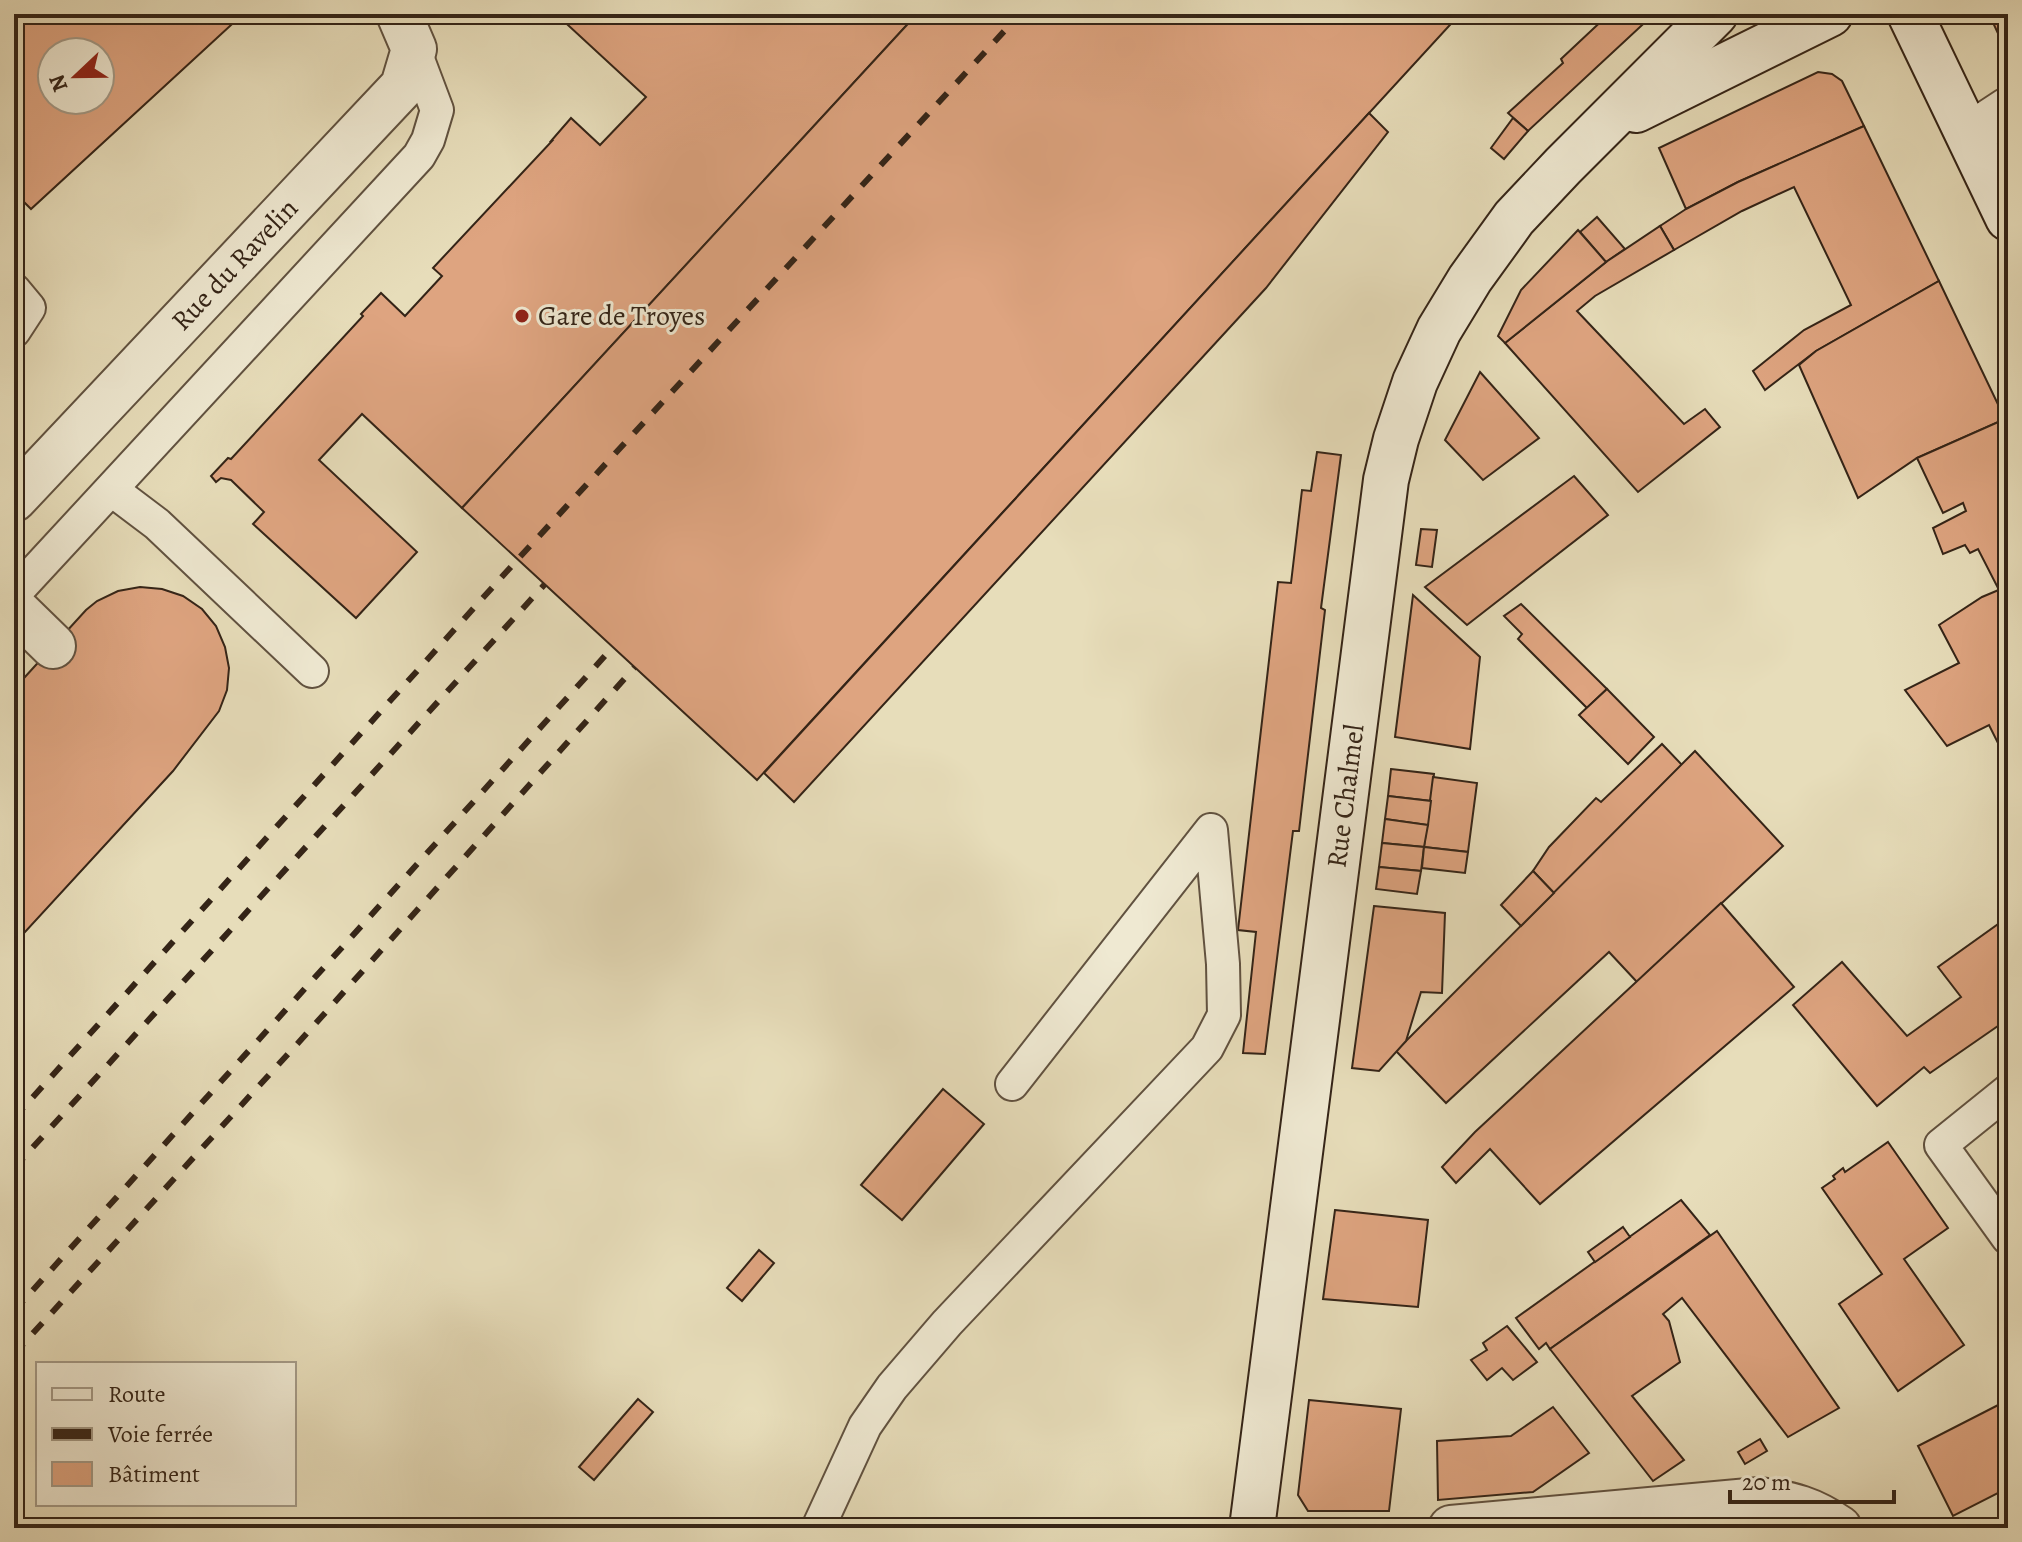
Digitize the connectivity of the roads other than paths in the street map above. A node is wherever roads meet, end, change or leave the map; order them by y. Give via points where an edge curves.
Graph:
1 (1715, 14) edge
2 (1830, 14) edge
3 (1910, 14) edge
4 (406, 31) edge
5 (2008, 110) edge
6 (1602, 127) junction
7 (1970, 135) junction
8 (2008, 218) edge
9 (14, 290) edge
10 (14, 331) edge
11 (112, 490) junction
12 (14, 499) edge
13 (14, 594) edge
14 (14, 608) edge
15 (53, 646) dead end
16 (312, 671) dead end
17 (1012, 1084) dead end
18 (2008, 1091) edge
19 (2008, 1238) edge
20 (818, 1528) edge
21 (1252, 1528) edge
22 (1451, 1528) edge
23 (1839, 1528) edge

1 - 6 street, Rue Chalmel
2 - 6 street, Rue Chalmel
3 - 7 street
4 - 11 lane via 437,110 419,156
4 - 12 street, Rue du Ravelin via 403,86
5 - 7 street
6 - 21 street, Rue Chalmel via 1514,218 1470,279 1439,330 1396,439 1386,480
7 - 8 street
9 - 10 lane via 29,308
11 - 13 lane
11 - 16 lane via 157,524
14 - 15 street
17 - 20 lane via 1211,830 1224,1015 1207,1048 892,1387 865,1426
18 - 19 lane via 1941,1145
22 - 23 street via 1760,1500 1818,1514

